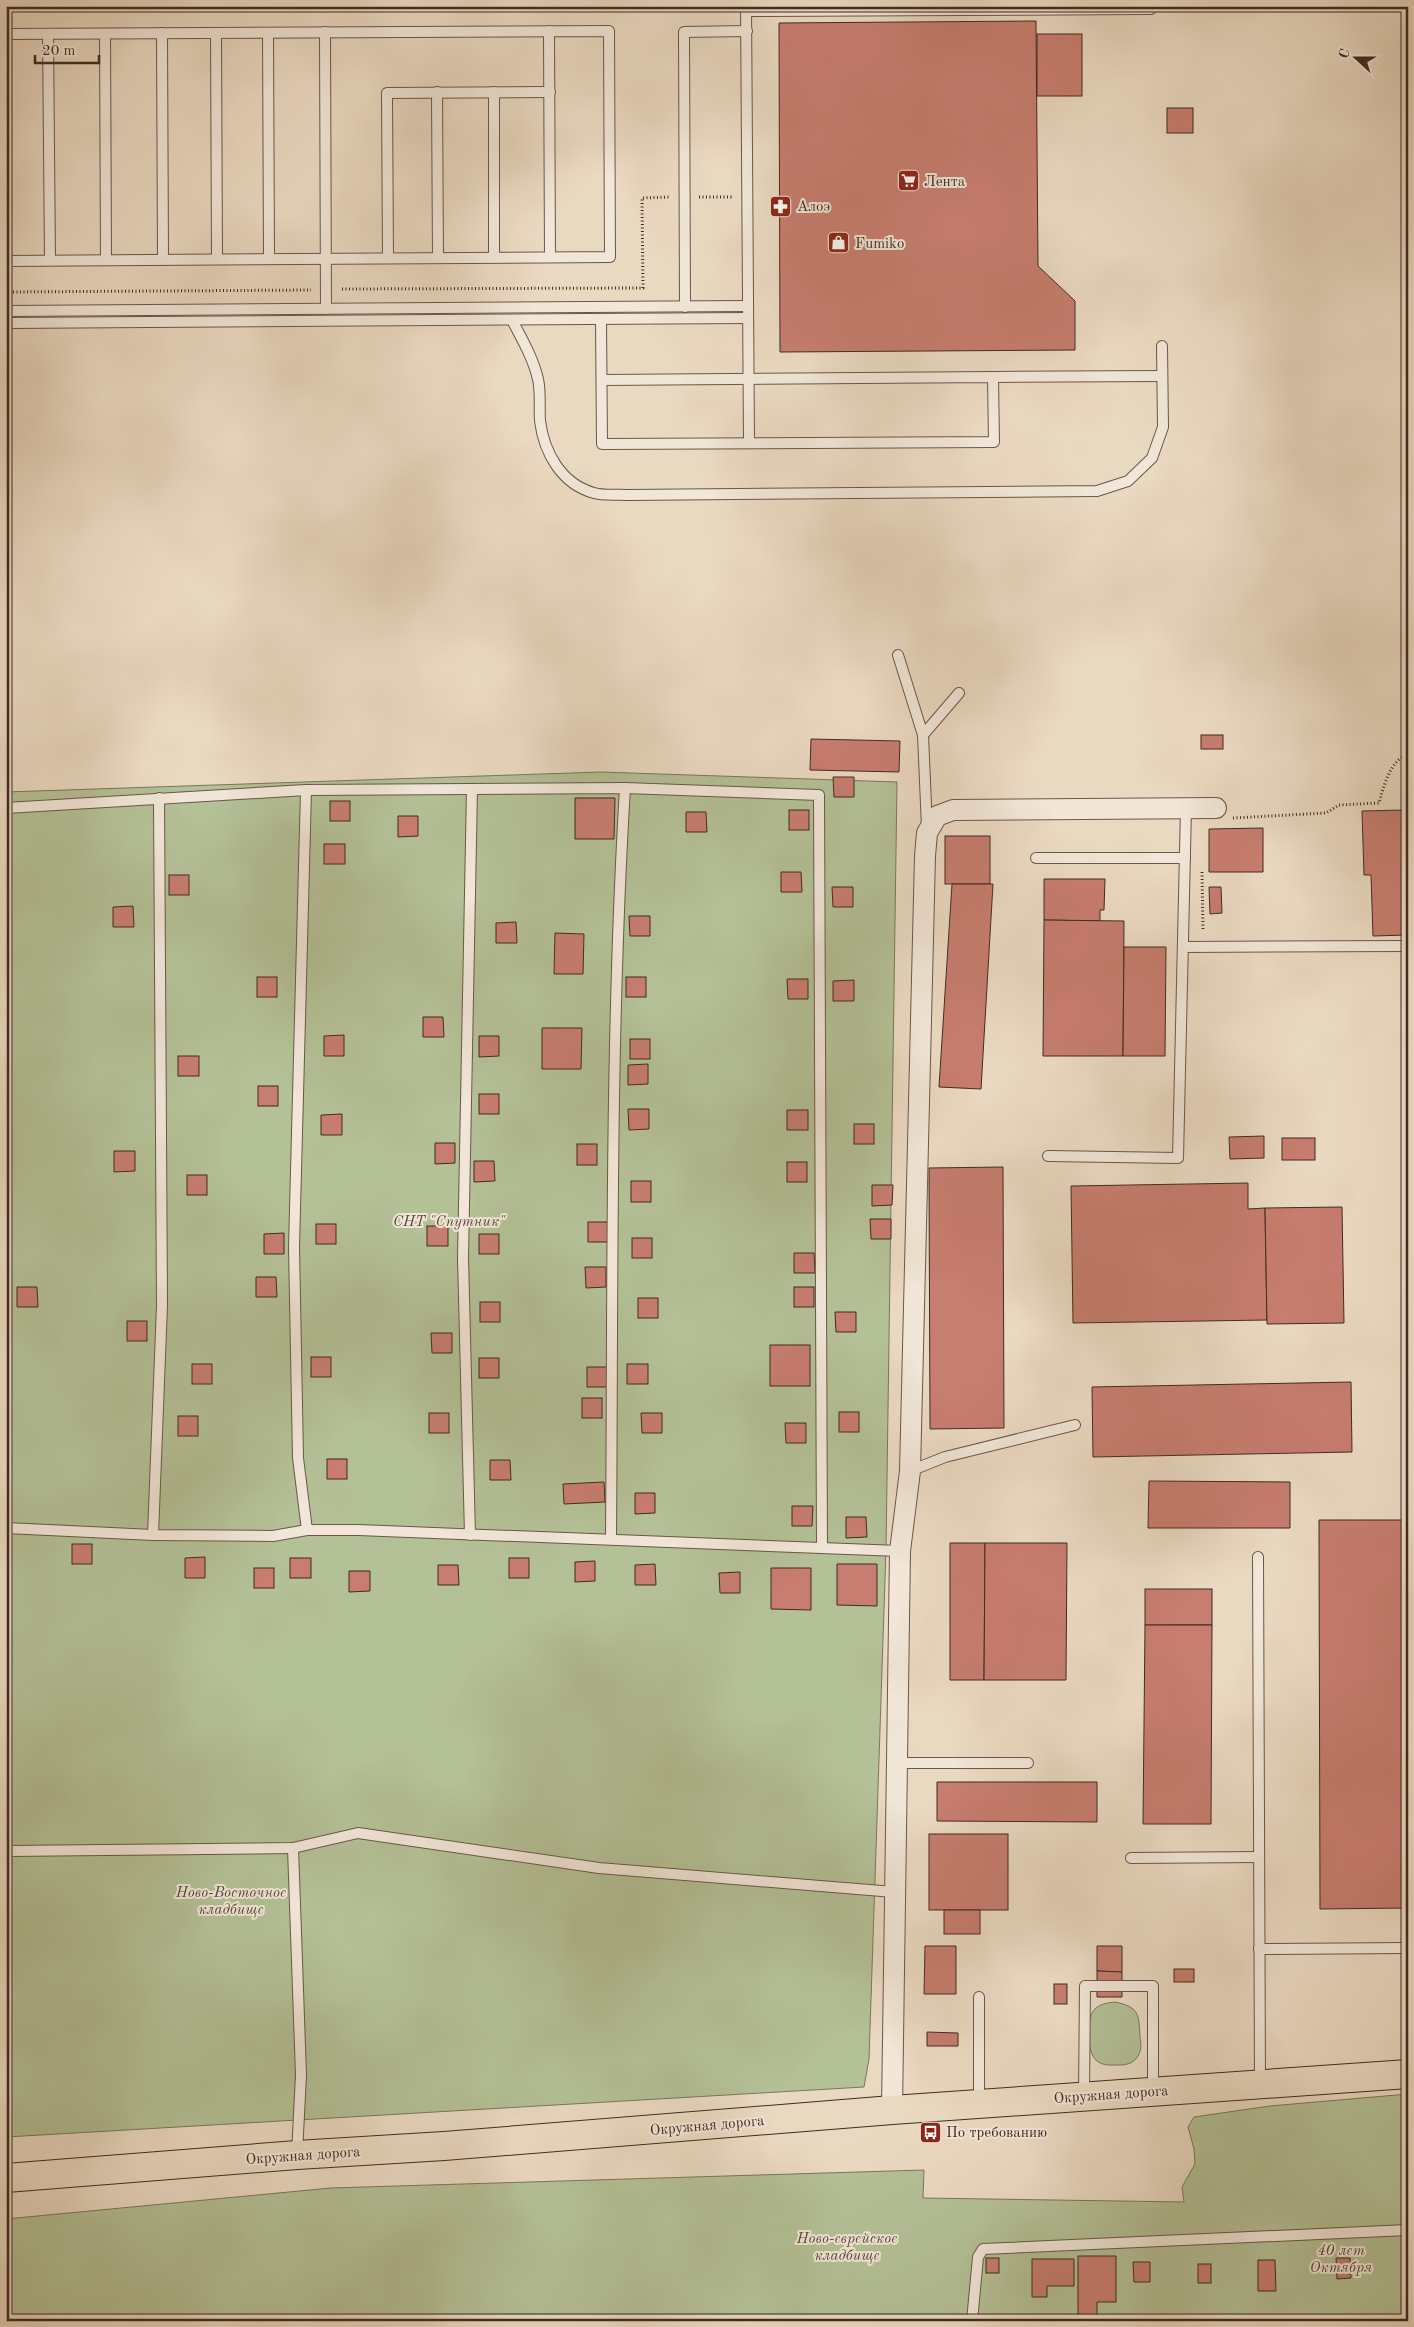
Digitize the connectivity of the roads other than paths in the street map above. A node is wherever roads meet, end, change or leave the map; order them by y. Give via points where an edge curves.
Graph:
1 (964, 8) edge
2 (746, 9) edge
3 (1151, 9) dead end
4 (549, 31) junction
5 (747, 31) junction
6 (325, 32) junction
7 (162, 33) junction
8 (216, 33) junction
9 (268, 33) junction
10 (6, 34) edge
11 (48, 34) junction
12 (105, 34) junction
13 (437, 92) junction
14 (494, 92) junction
15 (550, 92) junction
16 (494, 257) junction
17 (550, 257) junction
18 (326, 258) junction
19 (388, 258) junction
20 (438, 258) junction
21 (217, 259) junction
22 (269, 259) junction
23 (6, 260) edge
24 (50, 260) junction
25 (106, 260) junction
26 (163, 260) junction
27 (686, 306) junction
28 (748, 306) junction
29 (326, 309) junction
30 (6, 311) edge
31 (748, 318) junction
32 (512, 320) junction
33 (601, 320) junction
34 (6, 323) edge
35 (1162, 346) dead end
36 (1162, 376) junction
37 (993, 377) junction
38 (748, 379) junction
39 (602, 380) junction
40 (748, 443) junction
41 (898, 655) dead end
42 (959, 693) dead end
43 (923, 735) junction
44 (625, 788) junction
45 (472, 789) junction
46 (306, 790) junction
47 (159, 798) junction
48 (6, 808) edge
49 (1186, 808) junction
50 (1223, 813) road end
51 (927, 833) junction
52 (1036, 858) dead end
53 (1185, 858) junction
54 (1183, 946) junction
55 (1408, 946) edge
56 (1048, 1156) dead end
57 (1075, 1425) dead end
58 (910, 1471) junction
59 (6, 1528) edge
60 (307, 1530) junction
61 (153, 1535) junction
62 (470, 1535) junction
63 (611, 1539) junction
64 (822, 1546) junction
65 (900, 1550) junction
66 (1258, 1557) dead end
67 (898, 1763) junction
68 (1028, 1763) dead end
69 (293, 1848) junction
70 (6, 1851) edge
71 (1259, 1857) junction
72 (1131, 1858) dead end
73 (894, 1892) junction
74 (1408, 1948) edge
75 (1260, 1949) junction
76 (979, 1997) dead end
77 (1408, 2074) edge
78 (1260, 2084) junction
79 (1152, 2091) junction
80 (1084, 2095) junction
81 (979, 2103) junction
82 (892, 2110) junction
83 (296, 2155) junction
84 (6, 2178) edge
85 (1408, 2230) edge
86 (972, 2321) edge

1 - 2 lane
1 - 3 lane
2 - 5 lane
4 - 6 lane
4 - 15 lane
4 - 17 lane via 609,31 610,247 610,256
5 - 27 lane via 684,32
5 - 28 lane
6 - 9 lane
6 - 18 lane
7 - 8 lane
7 - 12 lane
7 - 26 lane
8 - 9 lane
8 - 21 lane
9 - 22 lane
10 - 11 lane
11 - 12 lane
11 - 24 lane
12 - 25 lane
13 - 14 lane
13 - 19 lane via 387,93
13 - 20 lane
14 - 15 lane
14 - 16 lane
15 - 17 lane
16 - 17 lane
16 - 20 lane
18 - 19 lane
18 - 22 lane
18 - 29 lane
19 - 20 lane
21 - 22 lane
21 - 26 lane
23 - 24 lane
24 - 25 lane
25 - 26 lane
27 - 28 lane
27 - 29 lane
28 - 31 lane
29 - 30 lane
31 - 33 lane
31 - 38 lane
32 - 33 lane
32 - 34 lane
32 - 36 lane via 530,355 538,381 540,420 546,448 557,468 594,493 1097,492 1128,481 1152,458 1162,427
33 - 39 lane
35 - 36 lane
36 - 37 lane
37 - 38 lane
37 - 40 lane via 994,442
38 - 39 lane
38 - 40 lane
39 - 40 lane via 602,444
41 - 43 lane
42 - 43 lane
43 - 51 lane
44 - 45 lane
44 - 63 lane via 620,864 614,1127
44 - 64 lane via 819,795
45 - 46 lane
45 - 62 lane via 463,1258
46 - 47 lane
46 - 60 lane via 294,1247 298,1458
47 - 48 lane
47 - 61 lane via 162,1305
49 - 50 street
49 - 51 street via 953,810 937,816
49 - 53 lane
51 - 58 street
52 - 53 lane
53 - 54 lane
54 - 55 lane
54 - 56 lane via 1178,1158
57 - 58 lane via 945,1457
58 - 65 street
59 - 61 lane
60 - 61 lane via 273,1536
60 - 62 lane
62 - 63 lane
63 - 64 lane
64 - 65 lane
65 - 67 street
66 - 71 lane
67 - 68 lane
67 - 73 street
69 - 70 lane
69 - 73 lane via 358,1834 599,1868
69 - 83 lane via 301,2076
71 - 72 lane
71 - 75 lane
73 - 82 street
74 - 75 lane
75 - 78 lane
76 - 81 lane
77 - 78 main road, Окружная дорога
78 - 79 main road, Окружная дорога
79 - 80 main road, Окружная дорога
79 - 80 lane via 1153,1986 1085,1986
80 - 81 main road, Окружная дорога
81 - 82 main road, Окружная дорога
82 - 83 main road, Окружная дорога via 454,2146
83 - 84 main road, Окружная дорога
85 - 86 lane via 983,2249 978,2257

